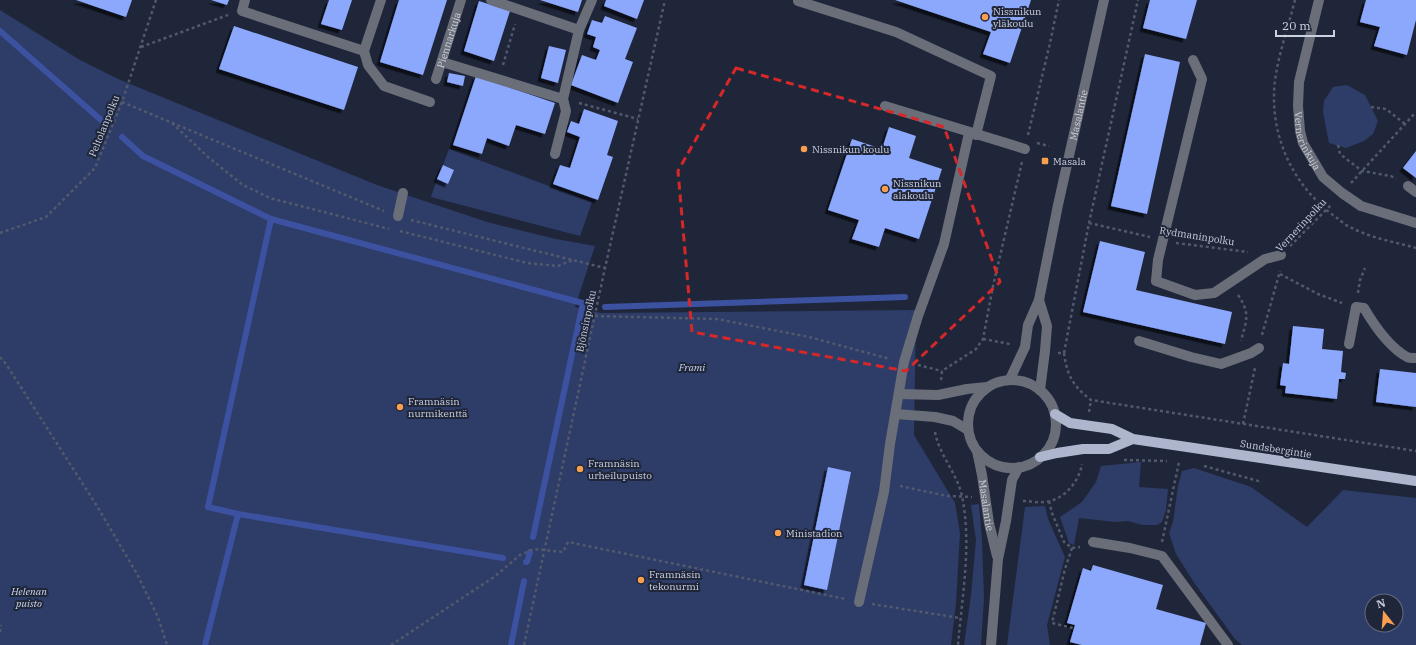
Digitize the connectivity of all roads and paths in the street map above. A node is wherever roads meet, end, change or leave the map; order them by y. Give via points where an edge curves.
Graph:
1 (156, 0) edge
2 (245, 0) edge
3 (381, 0) edge
4 (461, 0) edge
5 (491, 0) edge
6 (592, 0) edge
7 (665, 0) edge
8 (1058, 0) edge
9 (1104, 0) edge
10 (1138, 0) edge
11 (1319, 0) edge
12 (798, 1) edge
13 (242, 10) junction
14 (519, 10) junction
15 (579, 30) junction
16 (140, 47) junction
17 (364, 51) junction
18 (1193, 60) dead end
19 (442, 62) junction
20 (436, 79) dead end
21 (500, 79) junction
22 (563, 99) junction
23 (122, 102) junction
24 (430, 102) dead end
25 (885, 106) dead end
26 (1371, 107) dead end
27 (1416, 112) edge
28 (638, 119) junction
29 (170, 122) junction
30 (1405, 124) junction
31 (972, 134) junction
32 (1338, 145) dead end
33 (1025, 149) junction
34 (555, 154) dead end
35 (1362, 171) junction
36 (1412, 189) edge
37 (1342, 193) junction
38 (403, 194) dead end
39 (398, 216) junction
40 (1089, 223) junction
41 (1416, 223) edge
42 (390, 229) dead end
43 (397, 231) dead end
44 (0, 233) edge
45 (1162, 240) junction
46 (1250, 252) dead end
47 (1281, 255) junction
48 (574, 260) junction
49 (605, 268) junction
50 (1365, 268) dead end
51 (1280, 274) junction
52 (1230, 283) junction
53 (1039, 300) junction
54 (1356, 307) junction
55 (595, 316) junction
56 (983, 339) junction
57 (1139, 341) dead end
58 (1349, 344) dead end
59 (1025, 347) junction
60 (1259, 348) junction
61 (1045, 351) junction
62 (1064, 353) junction
63 (0, 357) edge
64 (1416, 358) edge
65 (1236, 359) junction
66 (904, 362) junction
67 (942, 371) junction
68 (941, 380) dead end
69 (1010, 380) junction
70 (987, 387) junction
71 (1040, 390) junction
72 (899, 394) junction
73 (896, 414) junction
74 (1055, 414) junction
75 (1243, 424) junction
76 (934, 426) dead end
77 (968, 430) junction
78 (1133, 439) junction
79 (976, 451) junction
80 (1416, 451) edge
81 (1040, 457) junction
82 (1121, 460) dead end
83 (1171, 461) dead end
84 (1086, 462) dead end
85 (1184, 462) dead end
86 (1082, 463) dead end
87 (1202, 466) dead end
88 (1019, 467) junction
89 (1416, 481) edge
90 (1262, 482) dead end
91 (1050, 501) dead end
92 (1093, 542) joint
93 (1072, 548) junction
94 (545, 550) junction
95 (1159, 555) junction
96 (998, 559) junction
97 (859, 602) junction
98 (960, 618) junction
99 (2, 625) dead end
100 (1073, 628) dead end
101 (0, 632) edge
102 (168, 645) edge
103 (391, 645) edge
104 (524, 645) edge
105 (958, 645) edge
106 (991, 645) edge
107 (1228, 645) edge

1 - 16 path, Peltolanpolku
2 - 13 street
3 - 17 street
4 - 19 street, Piennarkuja
5 - 14 street
6 - 15 street
7 - 28 path, Bjönsinpolku
8 - 33 path
9 - 53 street, Masalantie
10 - 40 path
11 - 37 street, Vernerinkuja via 1299,82 1300,131 1303,143 1323,177
12 - 31 street via 896,32 991,76
13 - 16 path
13 - 17 street
14 - 15 street
14 - 21 path
15 - 22 street
16 - 23 path, Peltolanpolku
17 - 24 street via 368,65 384,86
18 - 45 street via 1202,79
19 - 20 street, Piennarkuja
19 - 21 street
21 - 22 street
22 - 28 path
22 - 34 street via 566,111
23 - 29 path
23 - 44 path, Peltolanpolku via 95,168 46,217
25 - 31 street
26 - 30 path via 1386,109
27 - 30 path, Vernerinpolku
28 - 49 path, Bjönsinpolku
29 - 39 path
29 - 42 path via 243,185 270,198
30 - 35 path, Vernerinpolku
31 - 33 street
31 - 66 street via 944,244
32 - 35 path via 1340,154
33 - 56 path
35 - 36 path via 1391,176
35 - 37 path, Vernerinpolku
37 - 41 street, Vernerinkuja via 1361,206
37 - 47 path, Vernerinpolku
38 - 39 street
39 - 48 path
40 - 45 path, Rydmaninpolku
40 - 62 path
43 - 48 path via 526,263 558,266
45 - 46 path, Rydmaninpolku
45 - 52 street via 1156,281 1195,295 1214,293
47 - 51 path, Vernerinpolku
47 - 52 street via 1265,259
48 - 49 path
49 - 55 path, Bjönsinpolku
50 - 54 path via 1360,280
51 - 54 path via 1318,294
51 - 60 path, Vernerinpolku
52 - 65 path via 1247,316
53 - 59 street, Masalantie via 1028,325
53 - 61 street, Masalantie via 1047,326
54 - 58 street
54 - 64 street via 1364,308 1387,340 1402,353 1408,358
55 - 66 path via 717,318 809,337
55 - 94 path, Bjönsinpolku
56 - 59 path
56 - 67 path via 976,349
57 - 65 street via 1221,364
59 - 69 street, Masalantie
60 - 65 street
60 - 75 path, Vernerinpolku
61 - 62 path
61 - 71 street, Masalantie
62 - 75 path via 1066,369 1072,382 1091,400
63 - 102 path via 97,506 137,574 158,617
66 - 67 path
66 - 72 street
67 - 68 path
69 - 70 street
69 - 71 street via 1021,380
70 - 72 street via 938,395
70 - 77 street via 979,393 969,410
71 - 74 street via 1050,401
72 - 73 street
73 - 77 street via 953,420
73 - 97 street via 884,492
74 - 78 main road, Sundsbergintie via 1070,423 1112,429
74 - 81 street via 1052,442
75 - 80 path
76 - 98 path via 937,442 962,496 967,542
77 - 79 street
78 - 81 main road, Sundsbergintie via 1109,448 1083,449
78 - 89 main road, Sundsbergintie
79 - 88 street via 988,461 1003,467
79 - 96 street, Masalantie
81 - 88 street via 1030,464
82 - 83 path
84 - 86 path
85 - 95 path via 1179,462
87 - 90 path
88 - 96 street, Masalantie via 1012,480
91 - 93 path via 1064,542
92 - 93 path
92 - 95 street
93 - 100 path via 1052,622
94 - 97 path via 563,552 568,542
94 - 103 path via 534,549 520,555 494,577
94 - 104 path, Bjönsinpolku
95 - 107 street
96 - 106 street, Masalantie
97 - 98 path
98 - 105 path
99 - 101 path

